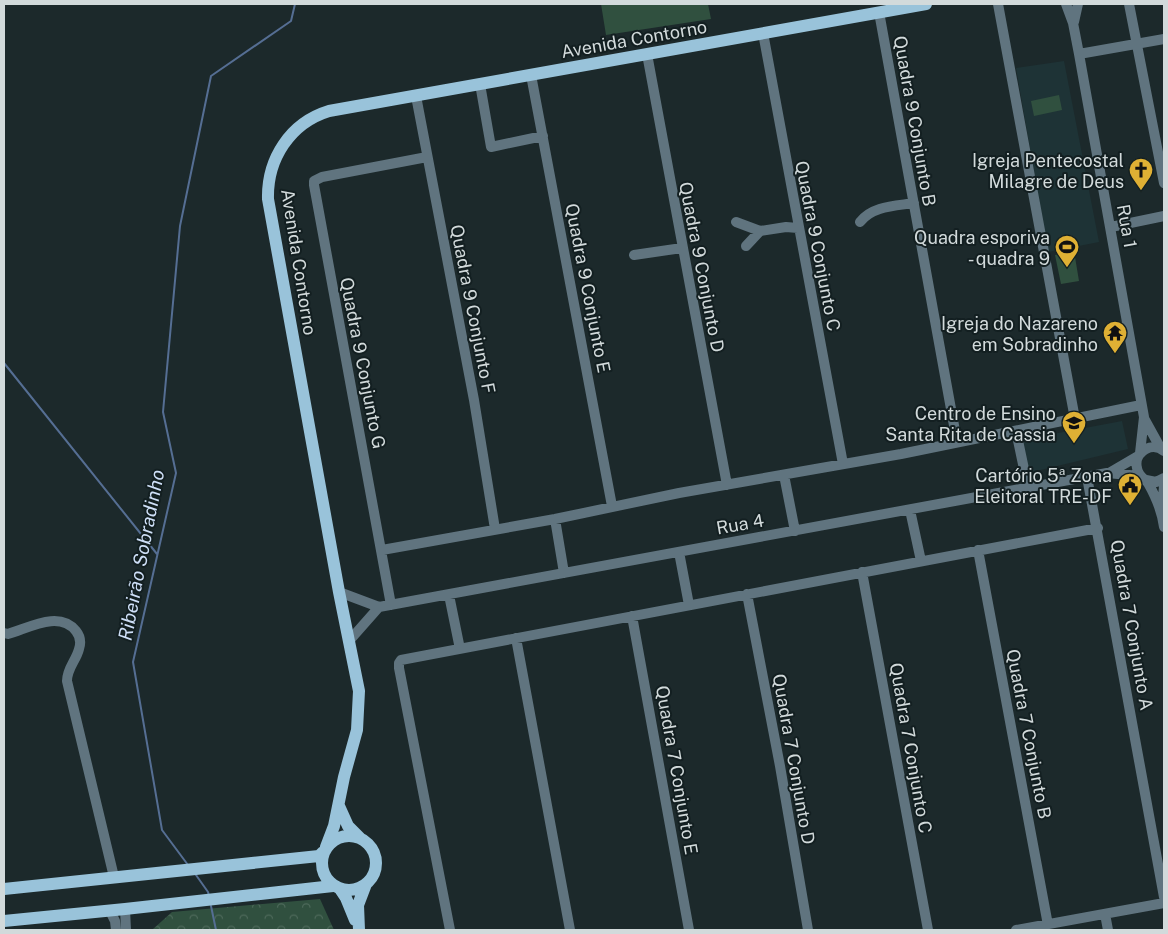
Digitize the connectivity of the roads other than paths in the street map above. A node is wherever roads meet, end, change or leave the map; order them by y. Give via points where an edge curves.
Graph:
1 (926, 4) edge
2 (998, 4) edge
3 (1066, 4) edge
4 (1078, 4) edge
5 (1129, 4) edge
6 (876, 9) edge
7 (1074, 24) junction
8 (763, 33) junction
9 (1164, 39) edge
10 (1137, 44) junction
11 (647, 54) junction
12 (1079, 54) junction
13 (531, 75) junction
14 (480, 84) junction
15 (416, 96) junction
16 (543, 136) junction
17 (427, 157) junction
18 (1162, 158) edge
19 (1164, 183) edge
20 (914, 203) junction
21 (1164, 216) edge
22 (736, 222) dead end
23 (860, 222) dead end
24 (1110, 227) junction
25 (798, 228) junction
26 (760, 231) junction
27 (746, 246) dead end
28 (682, 248) junction
29 (634, 255) dead end
30 (1141, 405) junction
31 (1144, 417) junction
32 (1075, 419) junction
33 (1016, 431) junction
34 (957, 442) junction
35 (1163, 450) edge
36 (1139, 455) junction
37 (843, 464) junction
38 (1107, 473) junction
39 (784, 475) junction
40 (1087, 477) junction
41 (1143, 478) junction
42 (1164, 478) edge
43 (727, 485) junction
44 (1164, 486) edge
45 (1028, 488) junction
46 (612, 506) junction
47 (910, 510) junction
48 (1162, 511) junction
49 (554, 519) junction
50 (1164, 527) edge
51 (1098, 528) junction
52 (495, 529) junction
53 (796, 531) junction
54 (382, 550) junction
55 (978, 550) junction
56 (679, 552) junction
57 (921, 561) junction
58 (862, 572) junction
59 (564, 573) junction
60 (339, 592) junction
61 (747, 594) junction
62 (449, 595) junction
63 (391, 605) junction
64 (689, 605) junction
65 (379, 607) junction
66 (632, 616) junction
67 (4, 633) edge
68 (516, 638) junction
69 (350, 641) junction
70 (460, 649) junction
71 (338, 803) junction
72 (360, 838) junction
73 (325, 850) junction
74 (114, 877) junction
75 (366, 884) junction
76 (4, 888) edge
77 (336, 888) junction
78 (1164, 897) edge
79 (1164, 903) edge
80 (125, 910) junction
81 (110, 911) junction
82 (1105, 914) junction
83 (4, 921) edge
84 (1048, 925) junction
85 (116, 930) edge
86 (126, 930) edge
87 (358, 930) edge
88 (450, 930) edge
89 (570, 930) edge
90 (689, 930) edge
91 (808, 930) edge
92 (928, 930) edge
93 (1016, 930) edge
94 (1108, 930) edge

1 - 6 main road, Avenida Contorno
2 - 32 street
3 - 7 street, Rua 1
4 - 7 street, Rua 1
5 - 10 street
6 - 8 main road, Avenida Contorno
6 - 20 street, Quadra 9 Conjunto B
7 - 12 street, Rua 1
8 - 11 main road, Avenida Contorno
8 - 25 street, Quadra 9 Conjunto C
9 - 10 street
10 - 12 street
10 - 18 street
11 - 13 main road, Avenida Contorno
11 - 28 street, Quadra 9 Conjunto D
12 - 24 street, Rua 1
13 - 14 main road, Avenida Contorno
13 - 16 street, Quadra 9 Conjunto E
14 - 15 main road, Avenida Contorno
14 - 16 street via 490,147
15 - 17 street, Quadra 9 Conjunto F
15 - 60 main road, Avenida Contorno via 329,111 306,121 286,140 274,160 269,180 270,215
16 - 46 street, Quadra 9 Conjunto E
17 - 52 street, Quadra 9 Conjunto F via 474,400
17 - 54 street, Quadra 9 Conjunto G via 314,181
18 - 19 street
20 - 23 street via 877,209
20 - 34 street, Quadra 9 Conjunto B
21 - 24 street
22 - 26 street
24 - 30 street, Rua 1
25 - 26 street
25 - 37 street, Quadra 9 Conjunto C
26 - 27 street
28 - 29 street
28 - 43 street, Quadra 9 Conjunto D
30 - 31 street, Rua 1
30 - 32 street
31 - 35 street
31 - 36 street
32 - 33 street
33 - 34 street
33 - 45 street
34 - 37 street
35 - 36 street via 1150,448
36 - 38 street
36 - 41 street via 1136,466
37 - 39 street
38 - 40 street, Rua 4
38 - 41 street
39 - 43 street
39 - 53 street
40 - 45 street, Rua 4
40 - 51 street, Quadra 7 Conjunto A
41 - 42 street via 1156,482
41 - 48 street
43 - 46 street
44 - 48 street
45 - 47 street, Rua 4
46 - 49 street
47 - 53 street, Rua 4
47 - 57 street
48 - 50 street
49 - 52 street
49 - 59 street
51 - 55 street
51 - 78 street, Quadra 7 Conjunto A
52 - 54 street
53 - 56 street, Rua 4
54 - 63 street, Quadra 9 Conjunto G
55 - 57 street
55 - 84 street, Quadra 7 Conjunto B
56 - 59 street, Rua 4
56 - 64 street
57 - 58 street
58 - 61 street
58 - 92 street, Quadra 7 Conjunto C
59 - 62 street, Rua 4
60 - 65 street
60 - 69 main road, Avenida Contorno
61 - 64 street
61 - 91 street, Quadra 7 Conjunto D
62 - 63 street, Rua 4
62 - 70 street
63 - 65 street, Rua 4
64 - 66 street
65 - 69 street
66 - 68 street
66 - 90 street, Quadra 7 Conjunto E
67 - 74 street via 54,620 71,626 78,633 79,650 68,671 67,681
68 - 70 street
68 - 89 street
69 - 71 main road, Avenida Contorno via 360,691 359,713
70 - 88 street via 404,659 399,663
71 - 72 main road via 348,826
71 - 73 main road, Avenida Contorno
72 - 73 main road via 341,837
72 - 75 main road via 373,850 376,859 376,868
73 - 74 main road via 319,856
73 - 77 main road via 321,867 327,881
74 - 76 main road
75 - 77 main road via 349,891
75 - 87 main road via 358,905
77 - 80 main road
77 - 87 main road via 350,905
79 - 82 street
80 - 81 main road
80 - 86 street
81 - 83 main road
81 - 85 street
82 - 84 street
82 - 94 street
84 - 93 street

